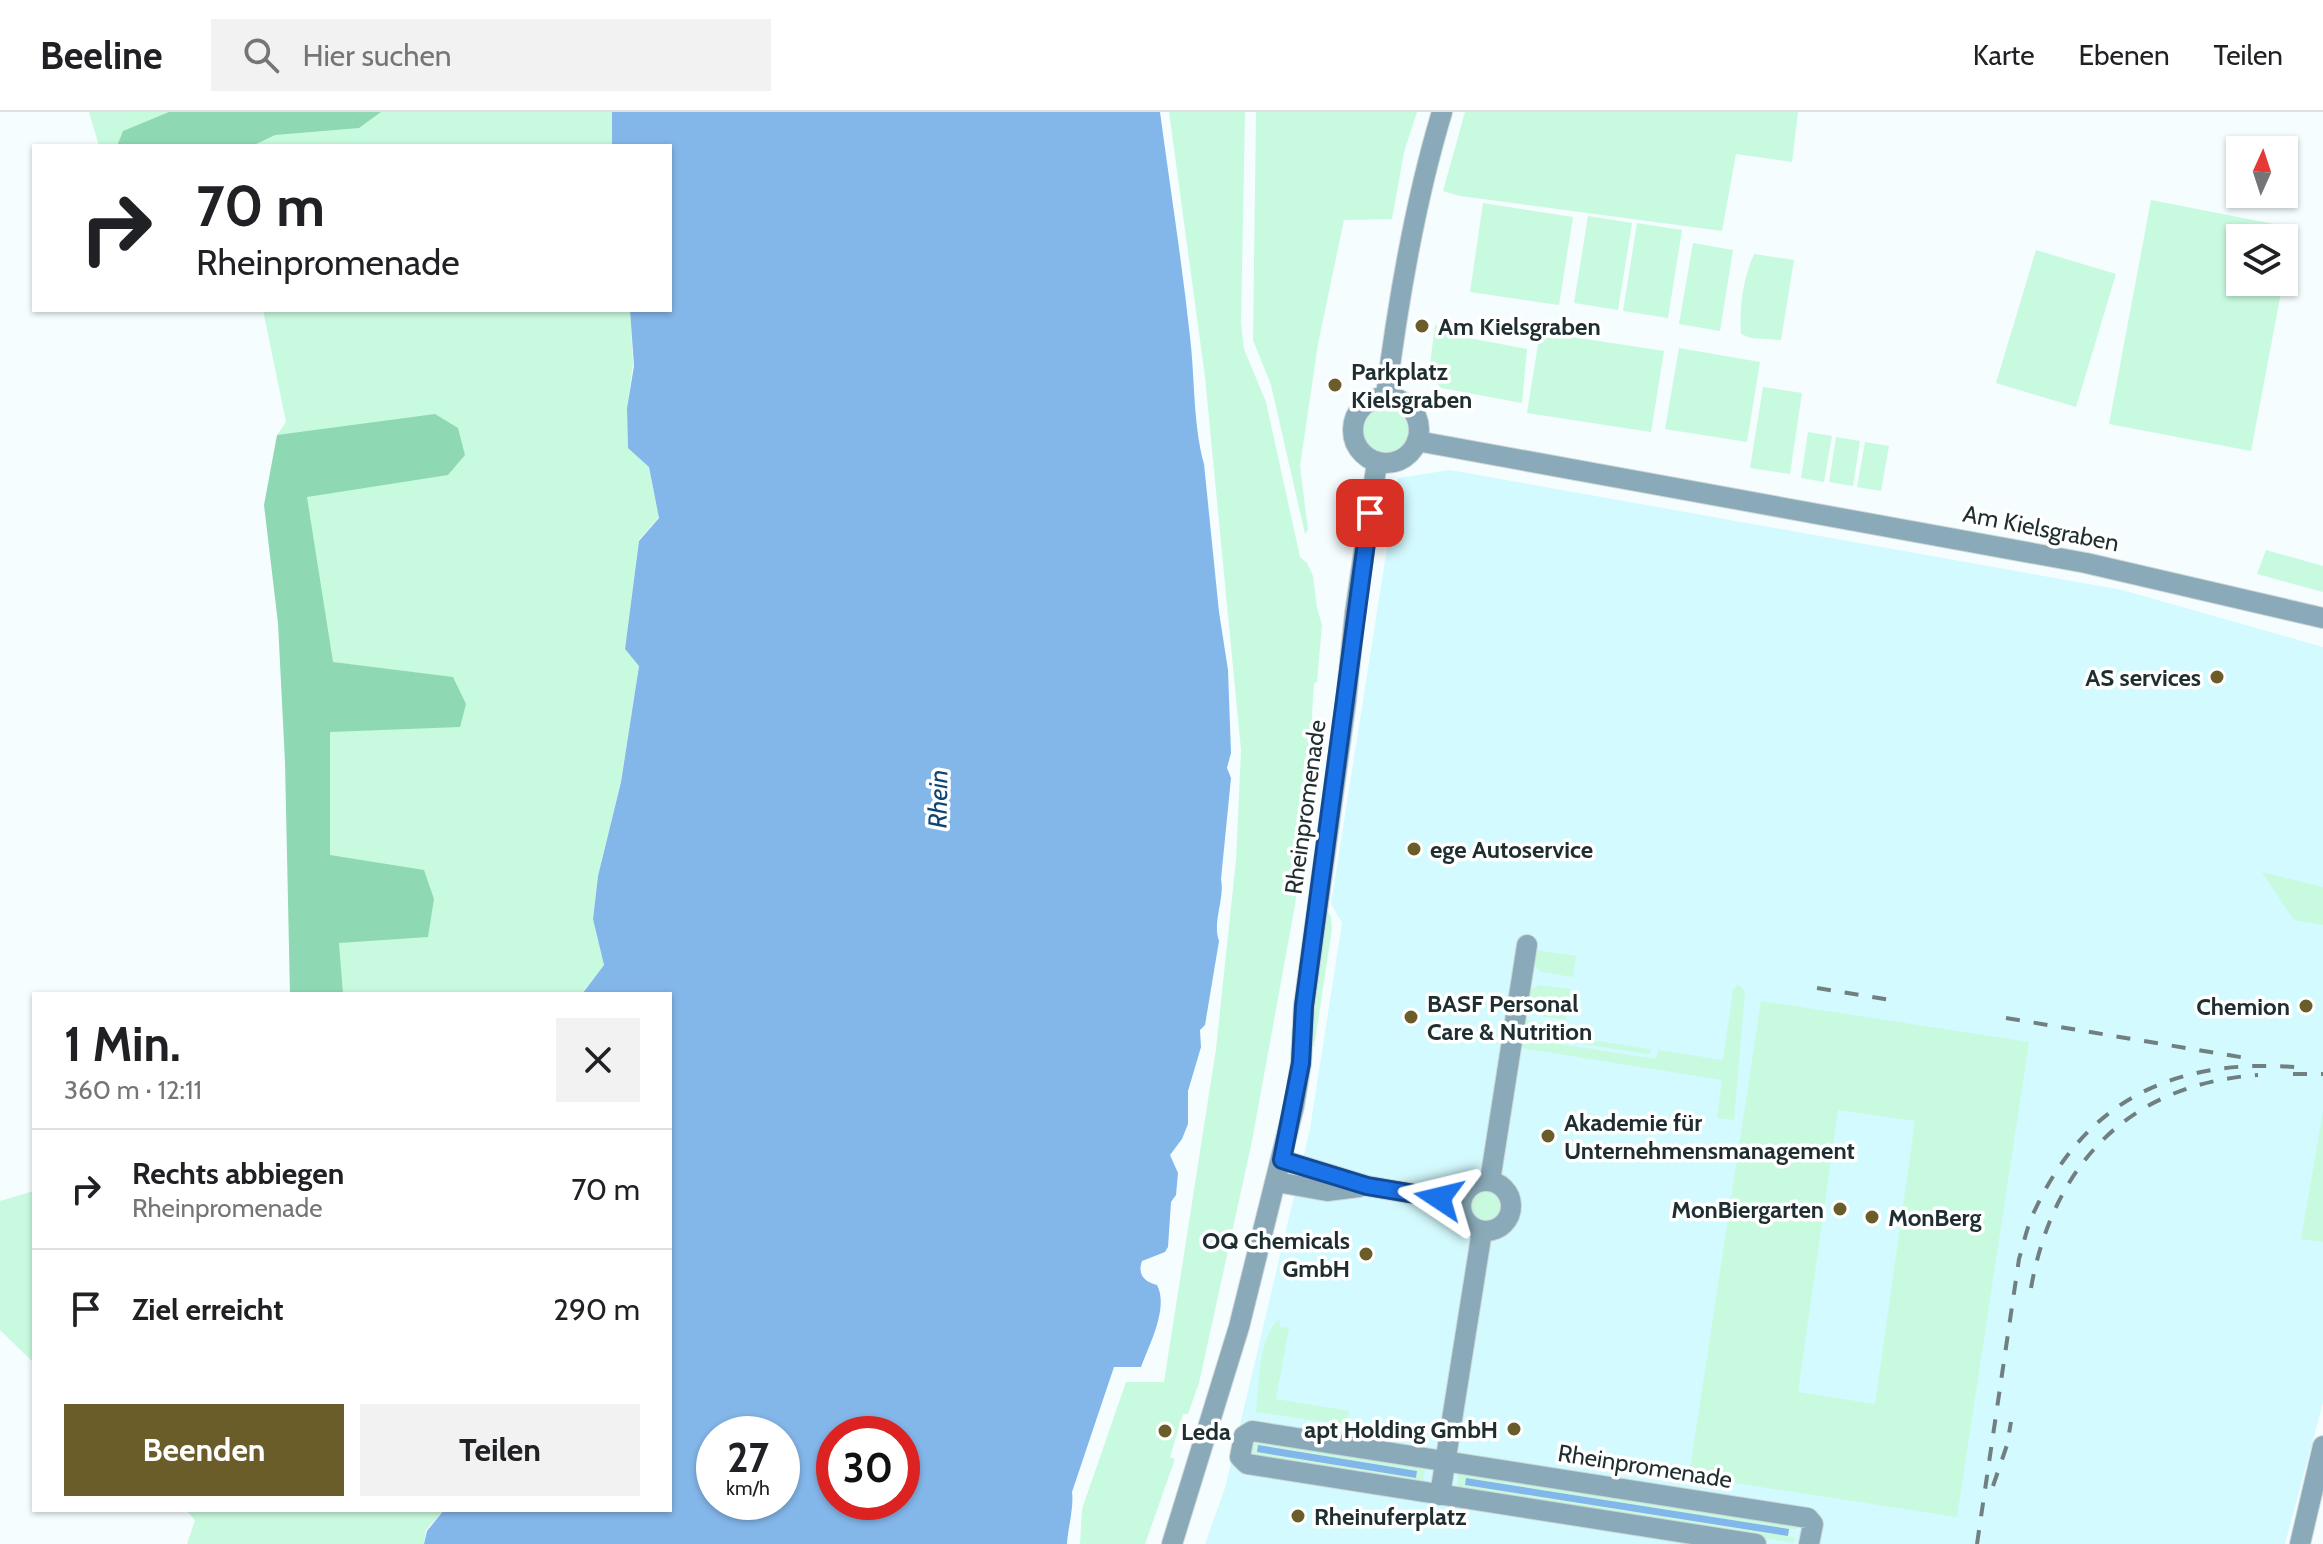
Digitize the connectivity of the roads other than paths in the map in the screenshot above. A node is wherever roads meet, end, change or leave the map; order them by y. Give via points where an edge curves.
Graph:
1 (1442, 112) edge
2 (1386, 396) junction
3 (1417, 441) junction
4 (1377, 462) junction
5 (2323, 618) edge
6 (1527, 945) dead end
7 (1282, 1160) junction
8 (1490, 1181) junction
9 (1277, 1182) junction
10 (1367, 1186) junction
11 (1461, 1202) junction
12 (1482, 1231) junction
13 (2323, 1446) edge
14 (1445, 1461) junction
15 (1440, 1495) junction
16 (1172, 1544) edge
17 (1756, 1544) edge
18 (1809, 1544) edge
19 (2300, 1544) edge

1 - 2 street via 1415,219
2 - 3 street via 1409,406 1416,416
2 - 4 street via 1365,403 1353,421 1360,451
3 - 4 street via 1401,459
3 - 5 street, Am Kielsgraben via 2086,563
4 - 7 street, Rheinpromenade via 1304,1006 1301,1063
6 - 8 street
7 - 9 street, Rheinpromenade
7 - 10 street
8 - 11 street via 1468,1188
8 - 12 street via 1507,1192 1511,1208 1498,1228
9 - 10 street via 1327,1191
9 - 16 street, Rheinpromenade
10 - 11 street
11 - 12 street via 1463,1217
12 - 14 street
13 - 19 street
14 - 15 street
14 - 15 street, Rheinpromenade via 1252,1431 1244,1436 1240,1457 1247,1464
14 - 18 street, Rheinpromenade via 1808,1518 1813,1524
15 - 17 street, Rheinpromenade

